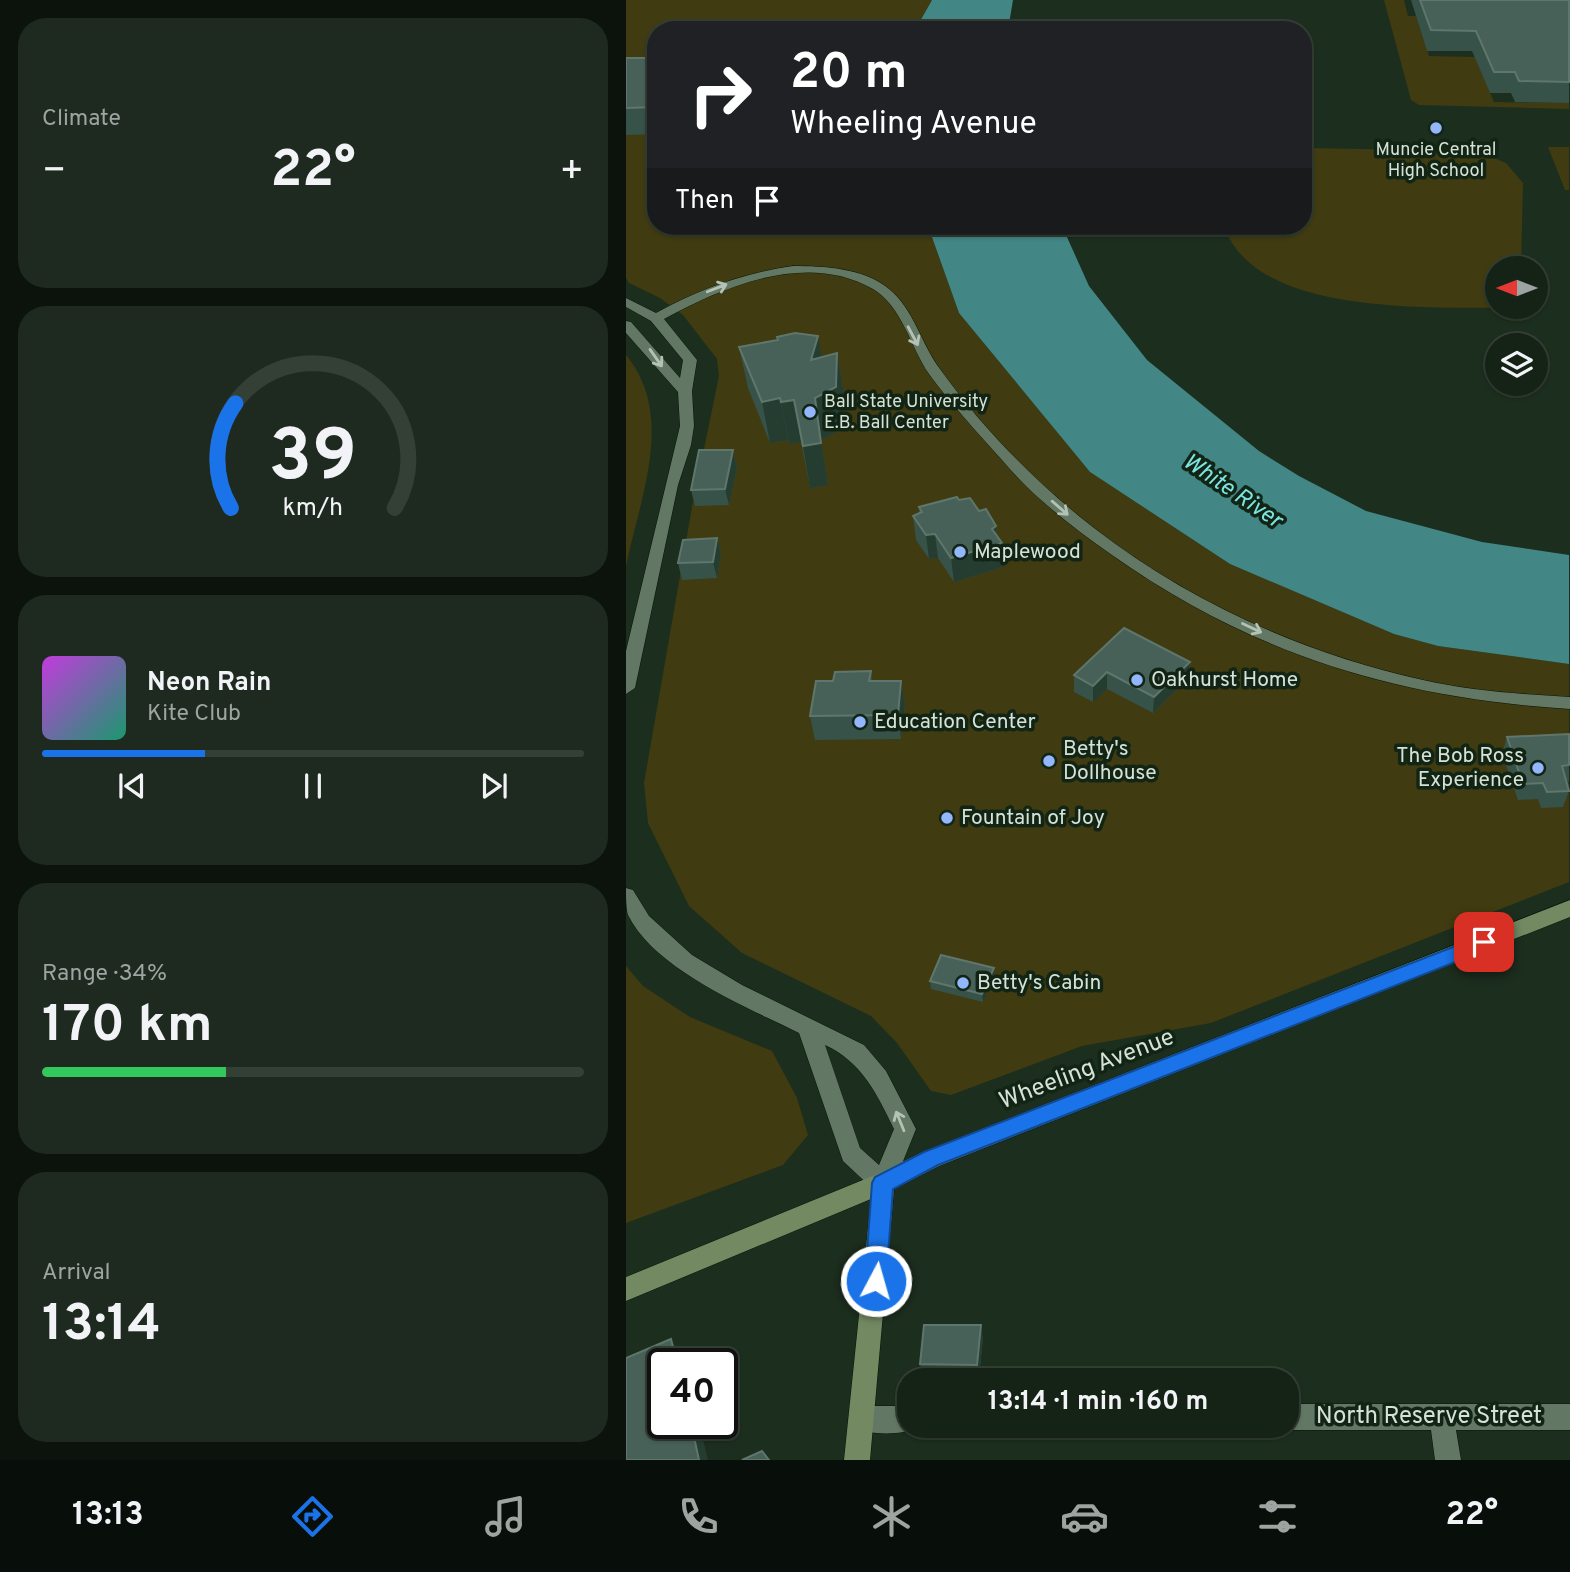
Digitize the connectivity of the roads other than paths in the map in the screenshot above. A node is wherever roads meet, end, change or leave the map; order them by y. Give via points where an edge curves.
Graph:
1 (626, 302) edge
2 (656, 318) junction
3 (626, 325) edge
4 (685, 391) junction
5 (626, 688) edge
6 (1569, 703) edge
7 (626, 896) edge
8 (1569, 908) edge
9 (807, 1026) junction
10 (883, 1183) junction
11 (626, 1289) edge
12 (1442, 1416) junction
13 (1299, 1417) edge
14 (1569, 1417) edge
15 (862, 1419) junction
16 (897, 1419) edge
17 (857, 1460) edge
18 (1448, 1460) edge

1 - 2 street
2 - 4 street via 690,360
2 -> 6 street via 702,293 771,272 830,272 869,282 893,298 933,370 1030,483 1116,553 1172,588 1276,640 1356,669 1453,692
3 -> 4 street
4 - 5 street via 684,445
7 - 9 street via 653,934 695,971
8 - 10 main road, Wheeling Avenue via 931,1159
9 - 10 street via 851,1154
10 -> 9 street via 905,1129 882,1083 858,1053
10 - 11 main road, Wheeling Avenue
10 - 15 main road
12 - 13 street, North Reserve Street
12 - 14 street, North Reserve Street
12 - 18 street
15 - 16 street
15 - 17 main road

